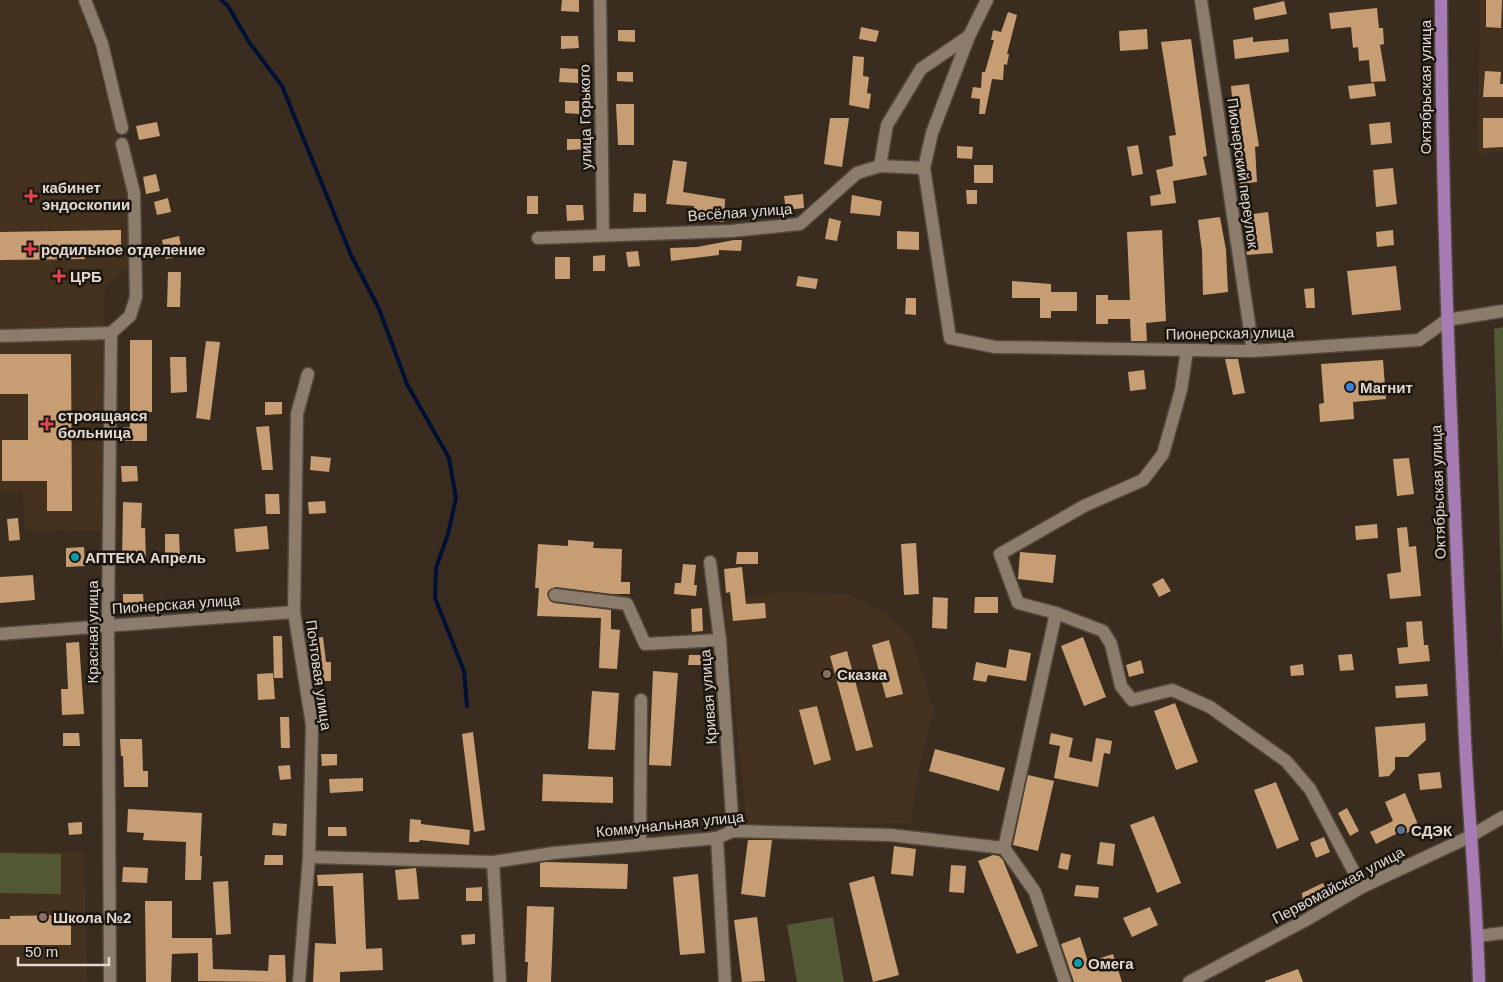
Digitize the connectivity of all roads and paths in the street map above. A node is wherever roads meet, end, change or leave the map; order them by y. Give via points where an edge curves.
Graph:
1 (85, 0) edge
2 (600, 0) edge
3 (987, 0) edge
4 (1201, 0) edge
5 (1440, 0) edge
6 (969, 36) junction
7 (122, 128) dead end
8 (122, 144) dead end
9 (880, 166) junction
10 (924, 168) junction
11 (603, 234) junction
12 (538, 238) dead end
13 (1503, 311) edge
14 (1447, 320) junction
15 (111, 333) junction
16 (0, 336) edge
17 (1187, 350) junction
18 (1253, 351) junction
19 (308, 374) dead end
20 (710, 562) dead end
21 (555, 594) dead end
22 (294, 612) junction
23 (1056, 613) junction
24 (108, 625) junction
25 (0, 634) edge
26 (720, 640) junction
27 (641, 700) dead end
28 (1503, 817) edge
29 (733, 831) junction
30 (1469, 837) junction
31 (718, 838) junction
32 (640, 845) junction
33 (1004, 848) junction
34 (309, 857) junction
35 (493, 862) junction
36 (1362, 887) junction
37 (1503, 933) edge
38 (1478, 936) junction
39 (110, 982) edge
40 (299, 982) edge
41 (500, 982) edge
42 (725, 982) edge
43 (1065, 982) edge
44 (1189, 982) edge
45 (1479, 982) edge

1 - 7 street via 102,44
2 - 11 street, улица Горького
3 - 6 street
4 - 18 street, Пионерский переулок
5 - 14 main road, Октябрьская улица
6 - 9 street via 921,70 887,125
6 - 10 street via 932,133
8 - 15 street via 134,193 136,298 130,316
9 - 10 street, Весёлая улица
9 - 11 street, Весёлая улица via 857,173 800,224 731,231
10 - 17 street, Пионерская улица via 950,338 995,347
11 - 12 street, Весёлая улица
13 - 14 street, Пионерская улица
14 - 18 street, Пионерская улица via 1419,340
14 - 30 main road, Октябрьская улица
15 - 16 street
15 - 24 street, Красная улица
17 - 18 street, Пионерская улица
17 - 23 street via 1181,390 1163,454 1143,480 1084,506 1000,554 1018,603
19 - 22 street, Почтовая улица via 297,414
20 - 26 street, Кривая улица
21 - 26 street via 627,604 645,644
22 - 24 street, Пионерская улица
22 - 34 street, Почтовая улица via 312,725
23 - 33 street
23 - 36 street via 1103,631 1111,644 1121,686 1132,700 1172,690 1216,711 1286,761 1310,789
24 - 25 street, Пионерская улица
24 - 39 street, Красная улица
26 - 29 street, Кривая улица
27 - 32 street
28 - 30 street, Первомайская улица
29 - 31 street, Коммунальная улица
29 - 33 street, Коммунальная улица via 890,835
30 - 36 street, Первомайская улица
30 - 38 main road, Октябрьская улица
31 - 32 street, Коммунальная улица
31 - 42 street
32 - 35 street, Коммунальная улица
33 - 43 street via 1035,892
34 - 35 street, Коммунальная улица
34 - 40 street, Почтовая улица
35 - 41 street
36 - 44 street, Первомайская улица
37 - 38 street
38 - 45 main road, Октябрьская улица

